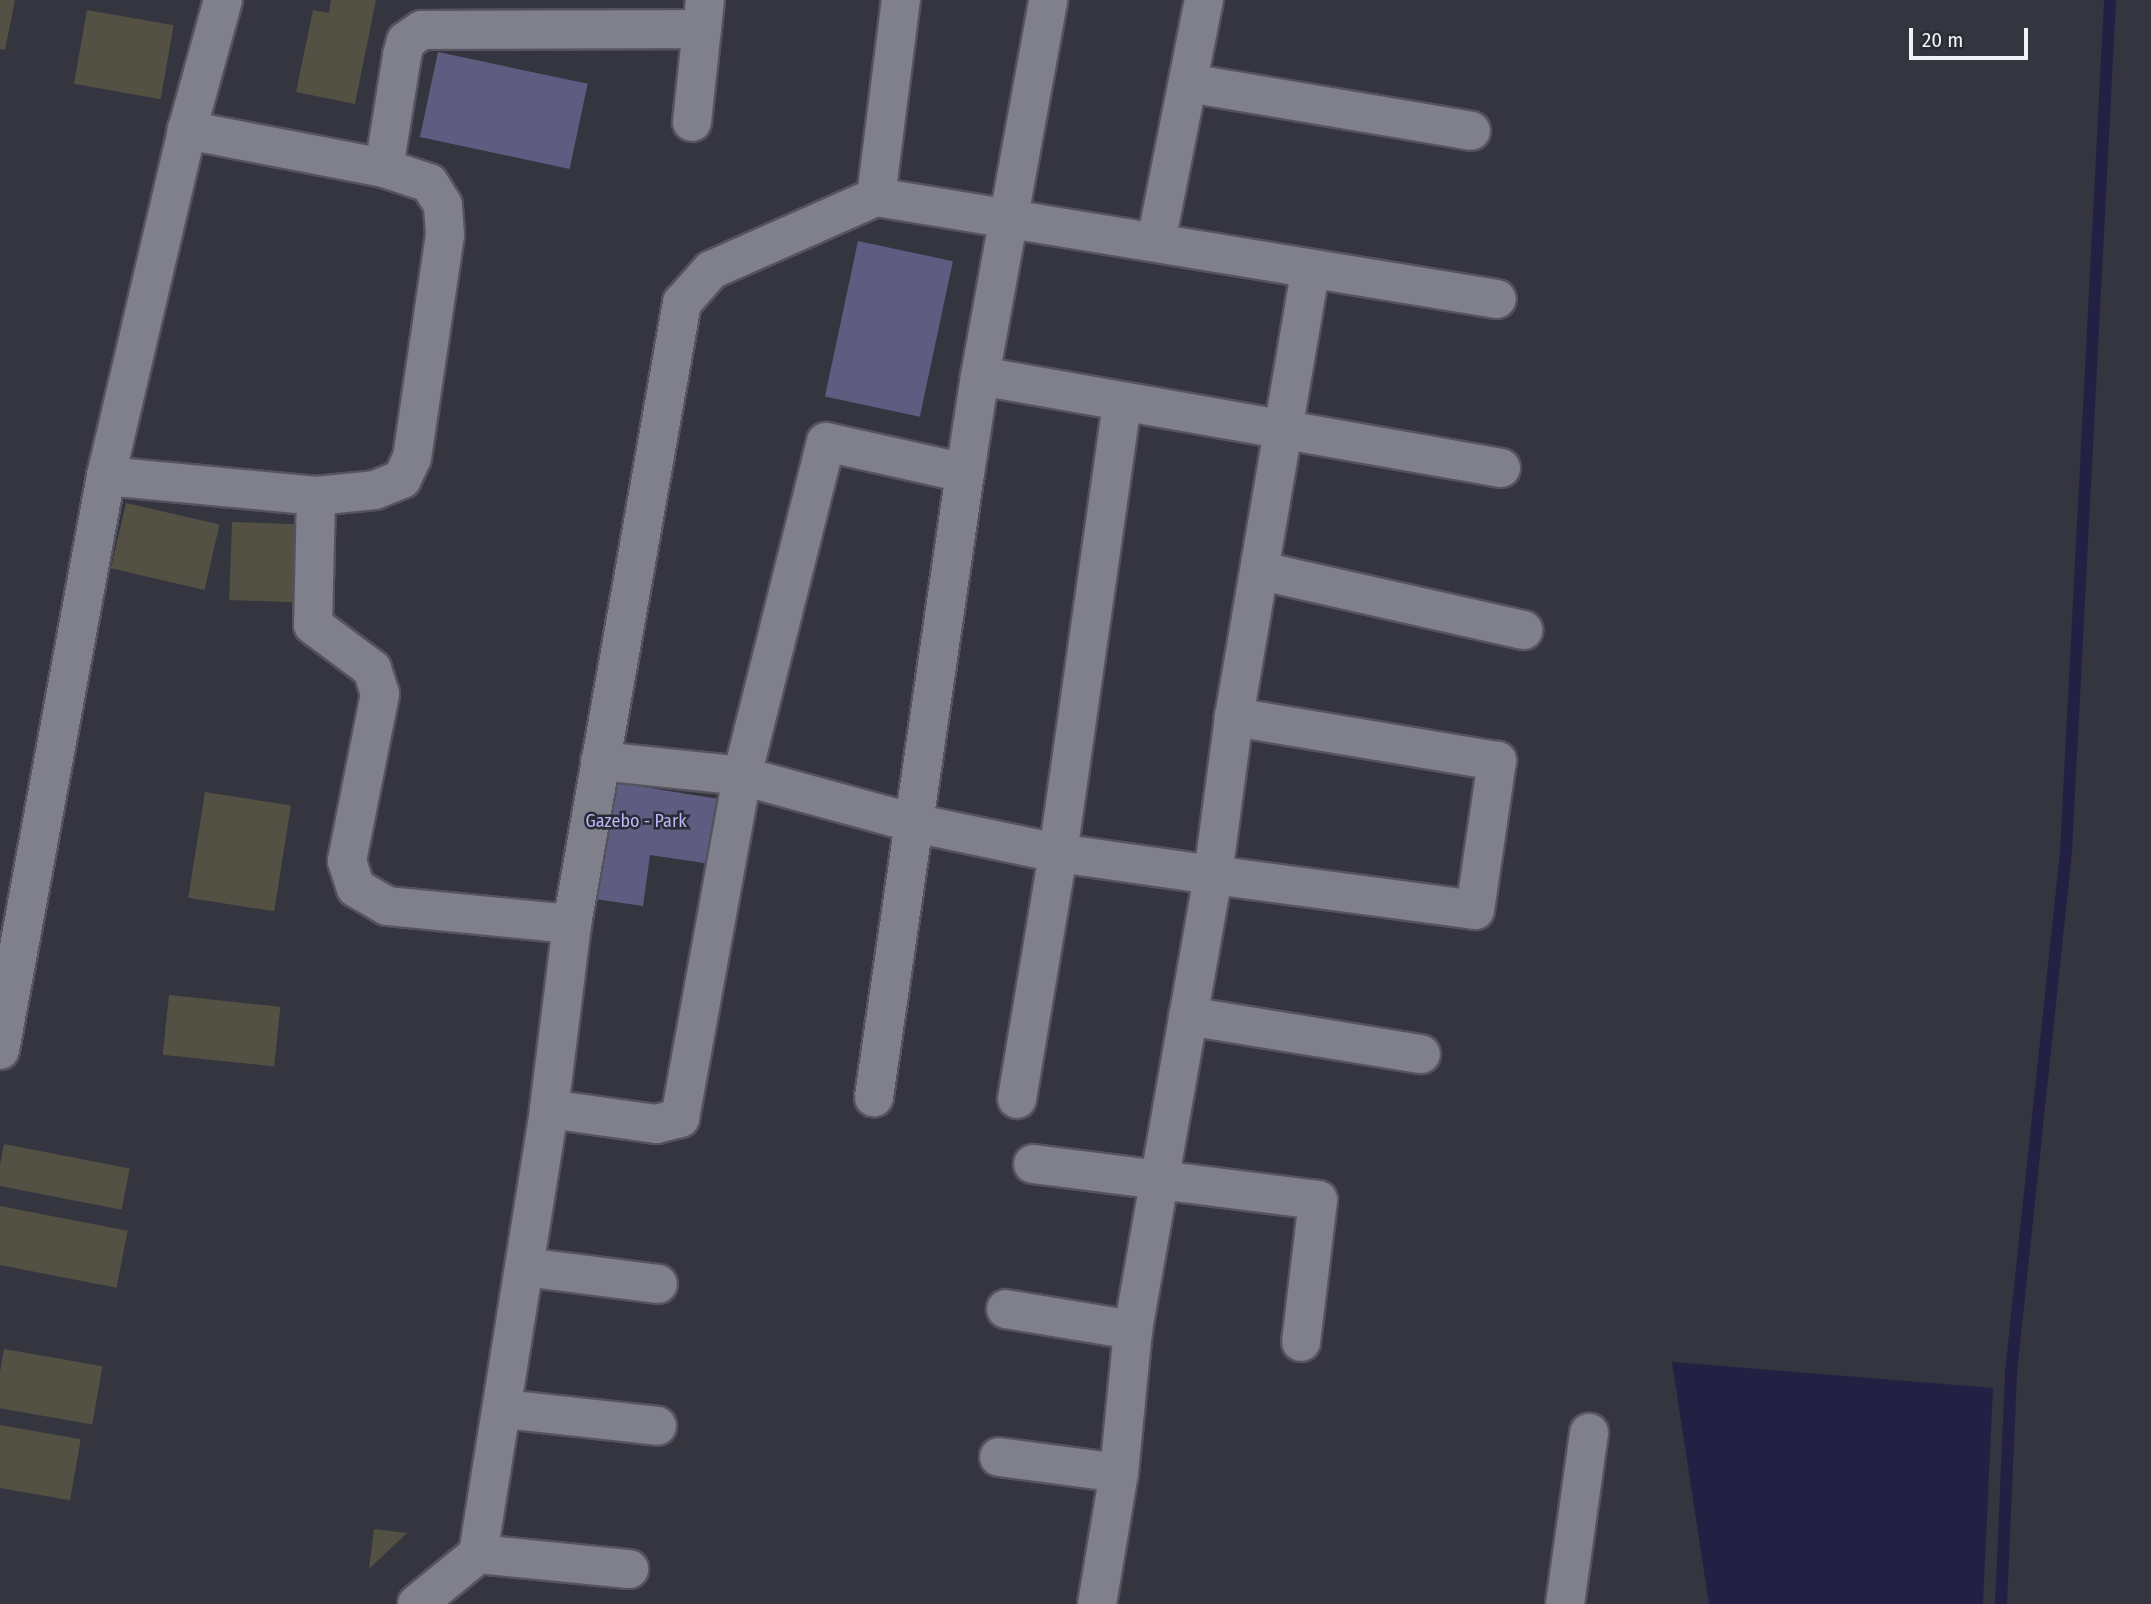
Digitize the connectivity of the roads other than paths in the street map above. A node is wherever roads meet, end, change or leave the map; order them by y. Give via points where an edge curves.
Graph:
1 (223, 0) edge
2 (901, 0) edge
3 (1048, 0) edge
4 (1204, 0) edge
5 (507, 14) edge
6 (704, 14) edge
7 (1188, 83) junction
8 (692, 122) dead end
9 (187, 130) junction
10 (1471, 131) dead end
11 (384, 168) junction
12 (876, 197) junction
13 (1005, 217) junction
14 (1156, 242) junction
15 (1310, 271) junction
16 (1497, 299) dead end
17 (979, 376) junction
18 (1122, 404) junction
19 (1286, 430) junction
20 (1501, 468) dead end
21 (965, 472) junction
22 (106, 477) junction
23 (316, 496) junction
24 (1261, 571) junction
25 (1523, 630) dead end
26 (1234, 717) junction
27 (600, 761) junction
28 (742, 776) junction
29 (914, 824) junction
30 (1058, 853) junction
31 (1213, 875) junction
32 (572, 924) junction
33 (1188, 1016) junction
34 (0, 1050) edge
35 (1421, 1054) dead end
36 (874, 1097) dead end
37 (1017, 1099) dead end
38 (549, 1109) junction
39 (1033, 1164) dead end
40 (1162, 1179) junction
41 (525, 1267) junction
42 (658, 1284) dead end
43 (1006, 1309) dead end
44 (1133, 1331) junction
45 (1301, 1342) dead end
46 (504, 1409) junction
47 (657, 1426) dead end
48 (1588, 1433) dead end
49 (999, 1457) dead end
50 (1119, 1473) junction
51 (478, 1554) junction
52 (629, 1569) dead end
53 (417, 1604) edge
54 (1097, 1604) edge
55 (1565, 1604) edge

1 - 9 street
2 - 12 street
3 - 13 street
4 - 7 street
5 - 6 street
5 - 11 street via 422,30 406,41
6 - 8 street
7 - 10 street
7 - 14 street
9 - 11 street
9 - 22 street
11 - 23 street via 429,183 443,205 445,236 412,458 402,479 375,490
12 - 13 street
12 - 27 street via 711,270 682,303
13 - 14 street
13 - 17 street
14 - 15 street
15 - 16 street
15 - 19 street
17 - 18 street
17 - 21 street
18 - 19 street
18 - 30 street
19 - 20 street
19 - 24 street
21 - 28 street via 827,442
21 - 29 street
22 - 23 street
22 - 34 street
23 - 32 street via 313,625 372,669 380,694 347,861 356,888 387,906
24 - 25 street
24 - 26 street
26 - 31 street
26 - 31 street via 1497,761 1475,910
27 - 28 street
27 - 32 street
28 - 29 street
28 - 38 street via 680,1118 656,1124
29 - 30 street
29 - 36 street
30 - 31 street
30 - 37 street
31 - 33 street
32 - 38 street
33 - 35 street
33 - 40 street
38 - 41 street
39 - 40 street
40 - 44 street
40 - 45 street via 1318,1200
41 - 42 street
41 - 46 street
43 - 44 street
44 - 50 street
46 - 47 street
46 - 51 street
48 - 55 street
49 - 50 street
50 - 54 street
51 - 52 street
51 - 53 street

